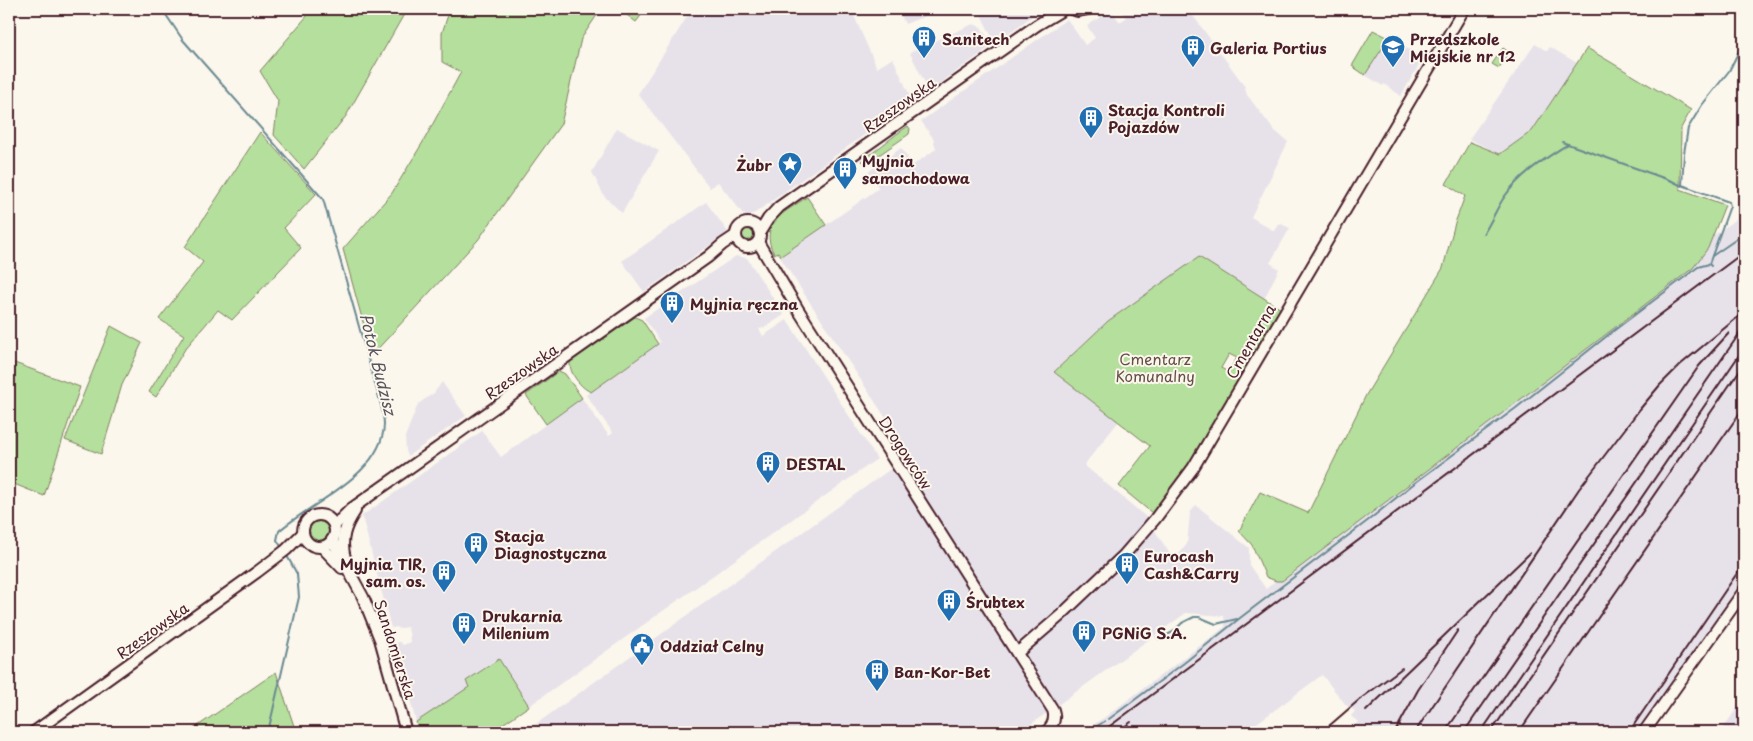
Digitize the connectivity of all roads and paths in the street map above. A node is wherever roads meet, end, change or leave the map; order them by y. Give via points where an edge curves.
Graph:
1 (1053, 9) edge
2 (1064, 9) edge
3 (1071, 9) edge
4 (1088, 9) edge
5 (1464, 9) edge
6 (1037, 25) junction
7 (779, 207) junction
8 (748, 222) junction
9 (737, 240) junction
10 (756, 240) junction
11 (362, 501) junction
12 (331, 522) junction
13 (302, 533) junction
14 (332, 540) junction
15 (308, 544) junction
16 (322, 547) junction
17 (283, 552) junction
18 (352, 578) junction
19 (1744, 591) edge
20 (1017, 653) junction
21 (34, 732) edge
22 (406, 732) edge
23 (1046, 732) edge
24 (1644, 732) edge

1 - 6 street, Rzeszowska
2 - 6 street, Rzeszowska
3 - 4 street
5 - 20 street, Cmentarna via 1193,468 1124,555
6 - 7 street, Rzeszowska
7 - 8 street, Rzeszowska
7 - 10 street, Rzeszowska
8 - 9 street via 739,226
8 - 10 street via 754,224
9 - 10 street via 747,247
9 - 11 street, Rzeszowska via 723,244
10 - 20 street, Drogowców
11 - 12 street, Rzeszowska
11 - 18 street via 349,521 342,548
12 - 13 street via 321,515 312,516 306,521
12 - 14 street
13 - 15 street
13 - 17 street, Rzeszowska
14 - 16 street
14 - 18 street
15 - 16 street
15 - 17 street, Rzeszowska
16 - 18 street
17 - 21 street, Rzeszowska
18 - 22 street, Sandomierska via 380,639
19 - 24 street
20 - 23 street, Drogowców via 1053,710 1054,720

